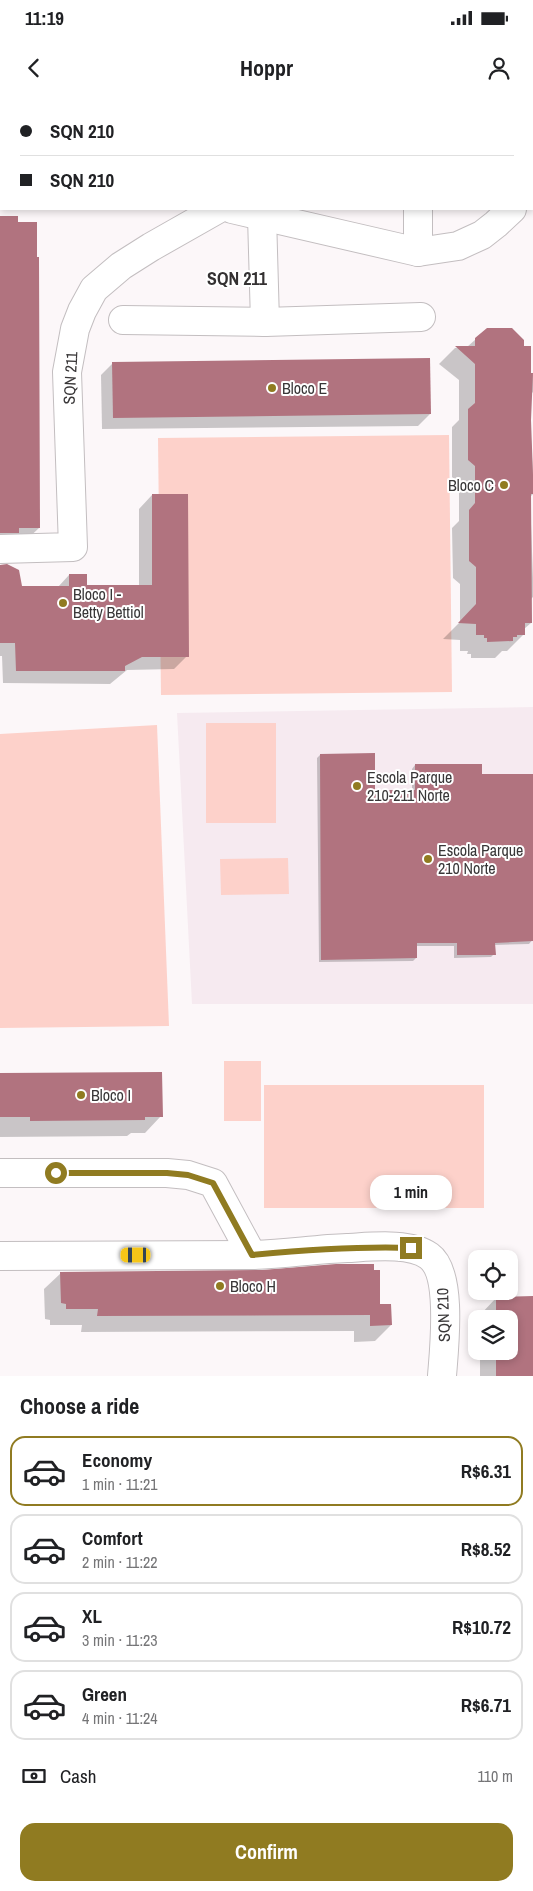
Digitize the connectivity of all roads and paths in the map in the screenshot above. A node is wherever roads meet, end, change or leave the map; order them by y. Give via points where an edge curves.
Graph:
1 (216, 210) edge
2 (236, 210) edge
3 (418, 210) edge
4 (511, 210) edge
5 (262, 216) junction
6 (418, 252) junction
7 (422, 317) dead end
8 (123, 320) dead end
9 (265, 322) junction
10 (0, 549) edge
11 (0, 1173) edge
12 (252, 1255) junction
13 (0, 1256) edge
14 (442, 1376) edge

1 - 10 street, SQN 211 via 121,266 94,289 74,329 67,372 73,547
2 - 5 street
3 - 6 street
4 - 6 street via 482,235 458,246
5 - 6 street
5 - 9 street
7 - 9 street
8 - 9 street
11 - 12 street via 167,1173 188,1175 213,1183
12 - 13 street, SQN 210
12 - 14 street, SQN 210 via 384,1247 411,1248 429,1256 440,1270 444,1296

